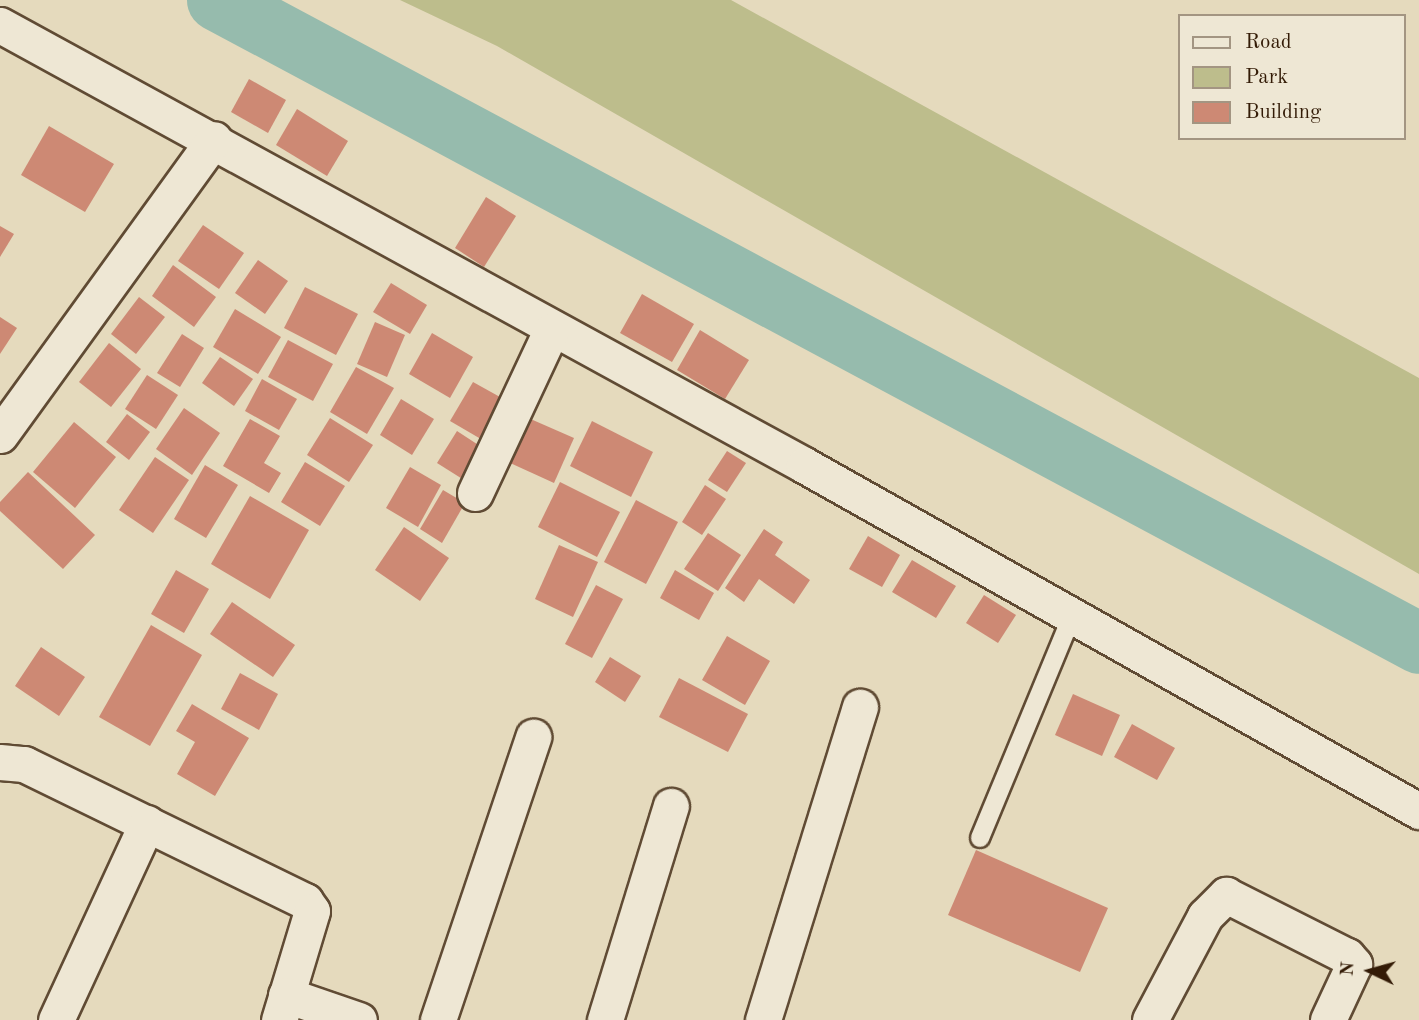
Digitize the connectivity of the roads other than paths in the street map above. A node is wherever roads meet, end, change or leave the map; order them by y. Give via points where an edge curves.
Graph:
1 (0, 25) edge
2 (209, 148) junction
3 (542, 347) junction
4 (0, 435) edge
5 (475, 493) dead end
6 (1067, 626) junction
7 (860, 707) dead end
8 (533, 737) dead end
9 (0, 762) edge
10 (671, 806) dead end
11 (1419, 811) edge
12 (147, 823) junction
13 (980, 838) dead end
14 (282, 1008) edge
15 (56, 1020) edge
16 (359, 1020) edge
17 (438, 1020) edge
18 (605, 1020) edge
19 (763, 1020) edge
20 (1150, 1020) edge
21 (1328, 1020) edge

1 - 2 street
2 - 3 street
2 - 4 street
3 - 5 street
3 - 6 street
6 - 11 street
6 - 13 lane
7 - 19 street
8 - 17 street
9 - 12 street via 24,764
10 - 18 street
12 - 14 street via 305,901 312,911
12 - 15 street
14 - 16 street
20 - 21 street via 1205,916 1226,895 1354,964

